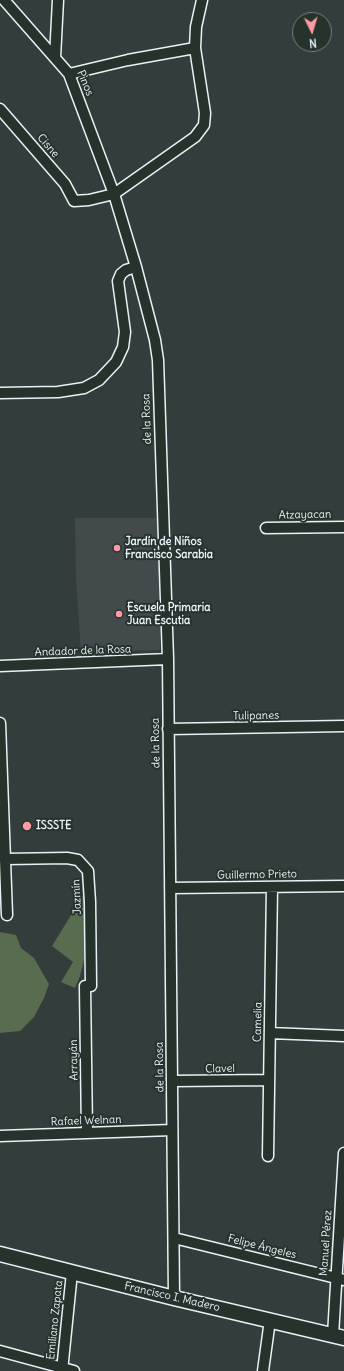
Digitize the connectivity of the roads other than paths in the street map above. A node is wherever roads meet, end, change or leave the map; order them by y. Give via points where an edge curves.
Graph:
1 (4, 0) edge
2 (58, 0) edge
3 (202, 0) edge
4 (195, 48) junction
5 (55, 58) junction
6 (69, 74) junction
7 (0, 109) edge
8 (114, 194) junction
9 (136, 267) junction
10 (0, 393) edge
11 (344, 526) edge
12 (266, 528) dead end
13 (168, 659) junction
14 (0, 666) edge
15 (0, 723) edge
16 (344, 726) edge
17 (168, 729) junction
18 (5, 859) junction
19 (344, 886) edge
20 (272, 887) junction
21 (170, 888) junction
22 (7, 915) dead end
23 (88, 986) joint
24 (270, 1033) junction
25 (344, 1036) edge
26 (269, 1080) junction
27 (172, 1081) junction
28 (172, 1130) junction
29 (87, 1133) junction
30 (0, 1136) edge
31 (344, 1153) edge
32 (268, 1156) dead end
33 (174, 1238) junction
34 (0, 1254) edge
35 (72, 1272) junction
36 (340, 1279) edge
37 (174, 1298) junction
38 (270, 1320) junction
39 (338, 1336) edge
40 (0, 1351) edge
41 (62, 1370) edge
42 (74, 1371) edge
43 (264, 1371) edge

1 - 5 street, Pinos
2 - 5 street
3 - 4 street via 196,27
4 - 6 street
4 - 8 street via 205,113 204,126 195,138
5 - 6 street, Pinos
6 - 8 street, Pinos
7 - 8 street, Cisne via 65,184 74,201
8 - 9 street, de la Rosa
9 - 10 street via 126,270 118,281 125,332 123,347 116,362 99,380 84,388 58,392
9 - 13 street, de la Rosa via 158,360
11 - 12 street, Atzayacan
13 - 14 street, Andador de la Rosa
13 - 17 street, de la Rosa
15 - 18 street
16 - 17 street, Tulipanes
17 - 21 street, de la Rosa
18 - 22 street
18 - 23 street, Jazmín via 67,858 78,860 88,871
19 - 20 street, Guillermo Prieto
20 - 21 street, Guillermo Prieto
20 - 24 street, Camelia
21 - 27 street, de la Rosa
23 - 29 street, Arrayán
24 - 25 street
24 - 26 street, Camelia
26 - 27 street, Clavel
26 - 32 street, Camelia
27 - 28 street, de la Rosa
28 - 29 street, Rafael Welnan
28 - 33 street, de la Rosa
29 - 30 street, Rafael Welnan
31 - 36 street, Manuel Pérez
33 - 36 street, Felipe Ángeles
33 - 37 street, de la Rosa
34 - 35 street, Francisco I. Madero
35 - 37 street, Francisco I. Madero
35 - 41 street, Emiliano Zapata
36 - 39 street, Manuel Pérez
37 - 38 street, Francisco I. Madero
38 - 39 street, Francisco I. Madero
38 - 43 street
40 - 41 street
41 - 42 street

